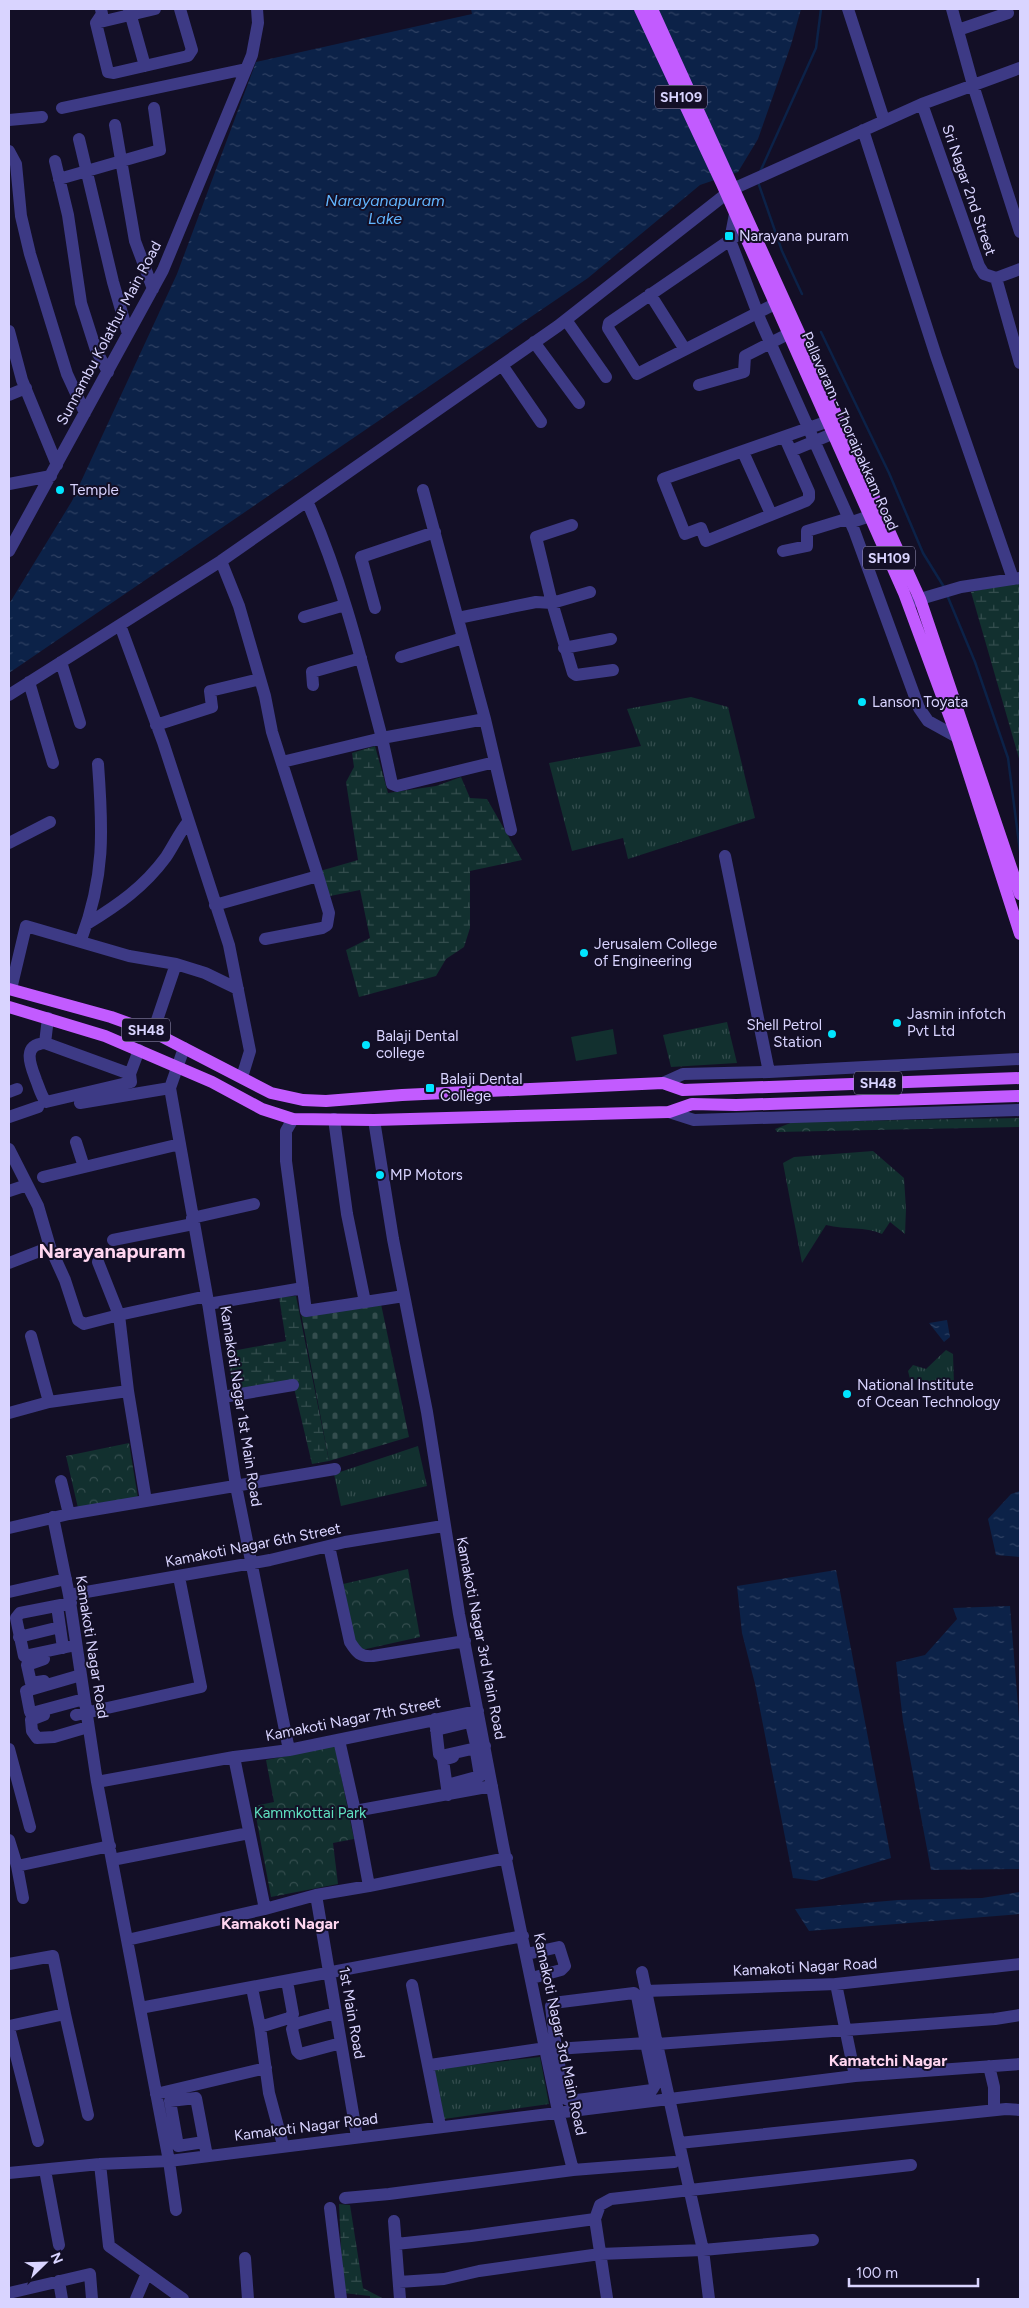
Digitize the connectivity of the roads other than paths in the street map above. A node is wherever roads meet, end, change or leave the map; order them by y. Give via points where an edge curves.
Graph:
1 (101, 9) edge
2 (154, 9) edge
3 (180, 9) edge
4 (257, 9) edge
5 (640, 9) edge
6 (652, 9) edge
7 (849, 9) edge
8 (952, 9) edge
9 (130, 12) edge
10 (1008, 13) dead end
11 (96, 23) junction
12 (958, 30) junction
13 (145, 66) junction
14 (1020, 68) edge
15 (246, 69) junction
16 (973, 85) junction
17 (922, 104) junction
18 (62, 108) dead end
19 (154, 108) dead end
20 (42, 117) dead end
21 (9, 120) edge
22 (884, 120) junction
23 (115, 125) dead end
24 (863, 130) junction
25 (80, 139) dead end
26 (9, 151) edge
27 (122, 160) junction
28 (55, 161) dead end
29 (86, 171) junction
30 (59, 179) junction
31 (731, 191) junction
32 (735, 214) junction
33 (742, 232) junction
34 (1020, 232) edge
35 (730, 240) junction
36 (1020, 269) edge
37 (996, 278) junction
38 (153, 289) junction
39 (650, 294) junction
40 (775, 304) junction
41 (758, 312) junction
42 (566, 320) junction
43 (9, 331) edge
44 (128, 334) junction
45 (788, 334) junction
46 (534, 342) junction
47 (770, 343) junction
48 (684, 348) junction
49 (1020, 362) edge
50 (502, 365) junction
51 (108, 372) junction
52 (606, 377) dead end
53 (699, 385) dead end
54 (26, 388) junction
55 (9, 394) edge
56 (579, 403) dead end
57 (85, 413) junction
58 (541, 422) dead end
59 (810, 428) junction
60 (829, 428) junction
61 (785, 438) junction
62 (815, 441) junction
63 (791, 451) junction
64 (743, 452) junction
65 (54, 470) junction
66 (9, 484) edge
67 (423, 490) dead end
68 (307, 501) junction
69 (771, 514) junction
70 (870, 516) junction
71 (849, 521) junction
72 (572, 525) dead end
73 (435, 532) junction
74 (9, 551) edge
75 (783, 552) dead end
76 (221, 560) junction
77 (1017, 578) edge
78 (590, 592) dead end
79 (920, 599) junction
80 (907, 602) junction
81 (552, 603) junction
82 (345, 605) junction
83 (375, 608) dead end
84 (304, 617) dead end
85 (458, 618) junction
86 (120, 624) junction
87 (463, 638) junction
88 (611, 639) dead end
89 (564, 648) junction
90 (402, 657) dead end
91 (361, 658) junction
92 (61, 662) junction
93 (613, 670) dead end
94 (260, 678) junction
95 (30, 682) junction
96 (313, 685) dead end
97 (9, 695) edge
98 (485, 719) junction
99 (80, 723) dead end
100 (156, 725) junction
101 (957, 737) junction
102 (382, 738) junction
103 (282, 762) junction
104 (495, 762) junction
105 (53, 763) dead end
106 (98, 764) dead end
107 (50, 822) dead end
108 (188, 822) junction
109 (511, 830) dead end
110 (9, 843) edge
111 (725, 856) dead end
112 (318, 876) junction
113 (1020, 894) edge
114 (215, 904) junction
115 (87, 924) junction
116 (1020, 934) edge
117 (265, 939) dead end
118 (81, 940) junction
119 (176, 964) junction
120 (10, 989) edge
121 (238, 989) junction
122 (9, 1007) edge
123 (48, 1018) junction
124 (153, 1032) junction
125 (45, 1043) junction
126 (184, 1048) junction
127 (139, 1050) junction
128 (1020, 1059) edge
129 (177, 1066) junction
130 (769, 1072) junction
131 (242, 1077) junction
132 (1020, 1078) edge
133 (131, 1083) junction
134 (663, 1083) junction
135 (170, 1088) junction
136 (387, 1096) junction
137 (1020, 1096) edge
138 (80, 1103) dead end
139 (38, 1107) dead end
140 (1020, 1110) edge
141 (670, 1112) junction
142 (9, 1117) edge
143 (293, 1119) junction
144 (334, 1119) junction
145 (388, 1119) junction
146 (374, 1120) junction
147 (76, 1142) dead end
148 (180, 1144) junction
149 (9, 1149) edge
150 (84, 1167) junction
151 (43, 1178) dead end
152 (27, 1185) junction
153 (9, 1191) edge
154 (254, 1204) dead end
155 (193, 1221) junction
156 (113, 1240) dead end
157 (50, 1247) junction
158 (98, 1262) dead end
159 (9, 1263) edge
160 (303, 1288) junction
161 (404, 1296) junction
162 (208, 1300) junction
163 (365, 1302) junction
164 (119, 1315) junction
165 (31, 1336) dead end
166 (293, 1385) dead end
167 (128, 1391) junction
168 (223, 1397) junction
169 (49, 1402) junction
170 (9, 1413) edge
171 (335, 1469) dead end
172 (60, 1481) dead end
173 (236, 1486) junction
174 (146, 1501) junction
175 (69, 1514) junction
176 (53, 1518) junction
177 (443, 1526) junction
178 (9, 1528) edge
179 (330, 1546) junction
180 (252, 1562) junction
181 (179, 1576) junction
182 (66, 1579) junction
183 (9, 1592) edge
184 (70, 1599) junction
185 (57, 1606) junction
186 (60, 1627) junction
187 (19, 1637) junction
188 (465, 1641) junction
189 (77, 1647) junction
190 (63, 1648) junction
191 (80, 1672) junction
192 (478, 1711) junction
193 (82, 1715) junction
194 (464, 1719) junction
195 (435, 1724) junction
196 (339, 1740) junction
197 (9, 1749) edge
198 (480, 1749) junction
199 (289, 1750) junction
200 (234, 1757) junction
201 (97, 1782) junction
202 (492, 1786) junction
203 (448, 1790) junction
204 (355, 1811) junction
205 (30, 1827) dead end
206 (249, 1833) junction
207 (9, 1840) edge
208 (110, 1846) junction
209 (506, 1858) junction
210 (112, 1860) junction
211 (17, 1866) junction
212 (369, 1886) junction
213 (316, 1895) junction
214 (23, 1898) dead end
215 (265, 1909) junction
216 (523, 1936) junction
217 (127, 1940) junction
218 (527, 1954) junction
219 (9, 1964) edge
220 (1020, 1964) edge
221 (642, 1972) dead end
222 (328, 1973) junction
223 (532, 1978) junction
224 (287, 1981) junction
225 (836, 1984) junction
226 (412, 1985) dead end
227 (252, 1988) junction
228 (628, 1988) dead end
229 (646, 1991) junction
230 (536, 2000) junction
231 (140, 2008) junction
232 (335, 2013) junction
233 (65, 2014) junction
234 (1020, 2015) edge
235 (9, 2027) edge
236 (260, 2027) junction
237 (847, 2029) junction
238 (341, 2043) junction
239 (652, 2044) junction
240 (551, 2048) junction
241 (1020, 2064) edge
242 (430, 2066) junction
243 (989, 2066) junction
244 (266, 2068) junction
245 (855, 2076) junction
246 (156, 2094) junction
247 (171, 2096) junction
248 (669, 2098) junction
249 (994, 2110) junction
250 (1020, 2110) edge
251 (558, 2111) junction
252 (88, 2115) dead end
253 (168, 2126) junction
254 (440, 2126) junction
255 (357, 2136) junction
256 (38, 2141) dead end
257 (204, 2142) junction
258 (679, 2143) junction
259 (283, 2145) junction
260 (207, 2156) junction
261 (169, 2161) junction
262 (674, 2162) dead end
263 (100, 2164) junction
264 (571, 2165) junction
265 (911, 2165) dead end
266 (45, 2170) junction
267 (9, 2173) edge
268 (689, 2191) junction
269 (345, 2198) dead end
270 (330, 2208) dead end
271 (176, 2210) dead end
272 (595, 2219) junction
273 (394, 2221) dead end
274 (813, 2240) dead end
275 (396, 2244) junction
276 (58, 2245) dead end
277 (703, 2250) junction
278 (600, 2254) junction
279 (245, 2258) dead end
280 (147, 2274) junction
281 (59, 2281) junction
282 (398, 2282) junction
283 (9, 2293) edge
284 (607, 2298) edge
285 (62, 2299) edge
286 (92, 2299) edge
287 (136, 2299) edge
288 (183, 2299) edge
289 (248, 2299) edge
290 (341, 2299) edge
291 (400, 2299) edge
292 (709, 2299) edge

1 - 11 street via 102,14
2 - 9 street
3 - 13 street via 192,50 188,56
4 - 15 street, Sunnambu Kolathur Main Road via 258,23
5 - 31 main road, Pallavaram - Thoraipakkam Road / SH109
6 - 31 main road, Pallavaram - Thoraipakkam Road / SH109
7 - 22 street
8 - 12 street
9 - 11 street
9 - 13 street
10 - 12 street
11 - 13 street via 108,72
12 - 16 street
14 - 16 street
15 - 18 street
15 - 38 street, Sunnambu Kolathur Main Road via 164,270
16 - 17 street
16 - 34 street
17 - 22 street
17 - 37 street, Sri Nagar 2nd Street via 979,266 984,274
19 - 27 street via 160,150
20 - 21 street
22 - 24 street
23 - 27 street
24 - 31 street
24 - 77 street via 936,356
25 - 29 street
26 - 57 street via 16,164 21,216 30,254 67,374
27 - 29 street
27 - 38 street via 135,241
28 - 30 street
29 - 30 street
29 - 44 street
30 - 51 street via 81,303 96,350
31 - 32 main road, Pallavaram - Thoraipakkam Road / SH109
31 - 42 street
31 - 79 main road, Pallavaram - Thoraipakkam Road / SH109
32 - 33 main road, Pallavaram - Thoraipakkam Road / SH109
32 - 35 street
33 - 35 street
33 - 40 main road, Pallavaram - Thoraipakkam Road / SH109
35 - 39 street
35 - 41 street
36 - 37 street
37 - 49 street
38 - 44 street, Sunnambu Kolathur Main Road
39 - 48 street
39 - 48 street via 607,325 635,372 640,373
40 - 41 street
40 - 45 main road, Pallavaram - Thoraipakkam Road / SH109
41 - 47 street
41 - 48 street
42 - 46 street
42 - 52 street
43 - 54 street
44 - 51 street, Sunnambu Kolathur Main Road
45 - 47 street
45 - 60 main road, Pallavaram - Thoraipakkam Road / SH109
46 - 50 street
46 - 56 street
47 - 53 street via 745,356 744,372
47 - 59 street
50 - 58 street
50 - 68 street
51 - 57 street, Sunnambu Kolathur Main Road
54 - 55 street
54 - 65 street
57 - 65 street, Sunnambu Kolathur Main Road
59 - 60 street
59 - 61 street
59 - 62 street
60 - 62 street
60 - 70 main road, Pallavaram - Thoraipakkam Road / SH109
61 - 63 street
61 - 64 street
62 - 63 street
62 - 71 street
63 - 69 street via 810,498
64 - 69 street
64 - 69 street via 663,479 685,534 701,528 706,541
65 - 66 street
65 - 74 street, Sunnambu Kolathur Main Road
67 - 73 street
68 - 76 street
68 - 82 street via 325,542
70 - 71 street
70 - 80 main road, Pallavaram - Thoraipakkam Road / SH109
71 - 75 street via 807,531 807,546
71 - 101 street via 919,708 928,720
72 - 81 street via 536,537
73 - 83 street via 361,557
73 - 85 street
76 - 86 street
76 - 94 street via 239,606
77 - 79 street via 961,587
78 - 81 street
79 - 80 street
79 - 113 main road, Pallavaram - Thoraipakkam Road / SH109
80 - 101 main road, Pallavaram - Thoraipakkam Road / SH109
81 - 85 street via 536,602
81 - 89 street
82 - 84 street
82 - 91 street
85 - 87 street
86 - 92 street
86 - 100 street
87 - 90 street
87 - 98 street
88 - 89 street
89 - 93 street via 576,675
91 - 96 street via 312,672
91 - 102 street
92 - 95 street
92 - 99 street
94 - 100 street via 210,691 212,707
94 - 103 street
95 - 97 street
95 - 105 street
98 - 102 street
98 - 104 street
100 - 108 street
101 - 116 main road, Pallavaram - Thoraipakkam Road / SH109
102 - 103 street
102 - 104 street via 394,786
103 - 112 street
104 - 109 street
106 - 115 street via 102,849 98,886
107 - 110 street
108 - 114 street
108 - 115 street via 166,857 147,879 123,903
111 - 130 street
112 - 114 street
112 - 117 street via 329,914 327,925
114 - 121 street via 229,945
115 - 118 street
118 - 119 street via 129,956
118 - 120 street via 26,926
119 - 121 street
119 - 124 street
120 - 124 main road, SH48
121 - 131 street via 250,1051
122 - 123 main road, SH48
123 - 125 street
123 - 127 main road, SH48
124 - 126 main road, SH48
125 - 133 street
125 - 133 street via 30,1051 28,1059 46,1102
126 - 129 street, Kamakoti Nagar 1st Main Road
126 - 131 main road, SH48
127 - 129 main road, SH48
127 - 133 street
128 - 130 street
129 - 135 street, Kamakoti Nagar 1st Main Road
129 - 143 main road, SH48 via 262,1109
130 - 134 street via 683,1074
131 - 136 main road, SH48 via 272,1093 303,1100
132 - 134 main road, SH48 via 683,1090
133 - 135 street
133 - 138 street
134 - 136 main road, SH48
135 - 148 street, Kamakoti Nagar 1st Main Road
136 - 145 main road
137 - 141 main road, SH48 via 692,1104
139 - 142 street
140 - 141 street via 694,1120
141 - 145 main road, SH48
143 - 144 main road, SH48
143 - 160 street via 286,1131 286,1160
144 - 146 main road, SH48
144 - 163 street via 347,1214
145 - 146 main road, SH48
146 - 161 street, Kamakoti Nagar 3rd Main Road
147 - 150 street
148 - 150 street
148 - 155 street, Kamakoti Nagar 1st Main Road
149 - 152 street
150 - 151 street
152 - 153 street
152 - 157 street via 38,1206
154 - 155 street
155 - 156 street
155 - 162 street, Kamakoti Nagar 1st Main Road
157 - 159 street
157 - 164 street via 78,1320 84,1324
158 - 164 street
160 - 162 street
160 - 163 street via 306,1311
161 - 163 street
161 - 177 street, Kamakoti Nagar 3rd Main Road via 427,1412
162 - 164 street
162 - 168 street, Kamakoti Nagar 1st Main Road
164 - 167 street
165 - 169 street
166 - 168 street
167 - 169 street
167 - 174 street
168 - 173 street, Kamakoti Nagar 1st Main Road
169 - 170 street
171 - 173 street
172 - 175 street
173 - 174 street
173 - 180 street, Kamakoti Nagar 1st Main Road
174 - 175 street
175 - 176 street
176 - 178 street
176 - 182 street, Kamakoti Nagar Road
177 - 179 street, Kamakoti Nagar 6th Street
177 - 188 street, Kamakoti Nagar 3rd Main Road
179 - 180 street, Kamakoti Nagar 6th Street
179 - 188 street via 350,1642 357,1653 364,1657
180 - 181 street, Kamakoti Nagar 6th Street
180 - 199 street, Kamakoti Nagar 1st Main Road
181 - 184 street, Kamakoti Nagar 6th Street
181 - 193 street via 201,1687
182 - 183 street
182 - 184 street, Kamakoti Nagar Road
184 - 185 street, Kamakoti Nagar 6th Street
184 - 189 street, Kamakoti Nagar Road
185 - 186 street
185 - 187 street, Kamakoti Nagar 6th Street via 17,1616
186 - 187 street
186 - 190 street
187 - 190 street via 24,1656
188 - 192 street, Kamakoti Nagar 3rd Main Road
189 - 190 street
189 - 191 street, Kamakoti Nagar Road
189 - 191 street via 27,1665 32,1684
191 - 193 street, Kamakoti Nagar Road
191 - 193 street via 26,1691 32,1713
192 - 194 street, Kamakoti Nagar 7th Street
192 - 198 street, Kamakoti Nagar 3rd Main Road
193 - 201 street, Kamakoti Nagar Road
194 - 195 street, Kamakoti Nagar 7th Street
194 - 198 street via 471,1723
195 - 196 street, Kamakoti Nagar 7th Street
195 - 198 street via 441,1756
196 - 199 street, Kamakoti Nagar 7th Street
196 - 204 street
197 - 205 street
198 - 202 street, Kamakoti Nagar 3rd Main Road
198 - 203 street via 480,1776
198 - 203 street via 443,1760
199 - 200 street, Kamakoti Nagar 7th Street
200 - 201 street
200 - 206 street
201 - 208 street, Kamakoti Nagar Road
202 - 203 street
202 - 209 street, Kamakoti Nagar 3rd Main Road
203 - 204 street
204 - 212 street
206 - 210 street
206 - 215 street
207 - 211 street
208 - 210 street, Kamakoti Nagar Road
208 - 211 street
209 - 212 street
209 - 216 street, Kamakoti Nagar 3rd Main Road
210 - 217 street, Kamakoti Nagar Road
211 - 214 street
212 - 213 street
213 - 215 street
213 - 222 street, 1st Main Road
215 - 217 street
216 - 218 street, Kamakoti Nagar 3rd Main Road
216 - 222 street
217 - 231 street, Kamakoti Nagar Road
218 - 223 street, Kamakoti Nagar 3rd Main Road
218 - 223 street via 559,1946 565,1966
219 - 233 street via 53,1956
220 - 225 street, Kamakoti Nagar Road
221 - 229 street
222 - 224 street
222 - 232 street, 1st Main Road
223 - 230 street, Kamakoti Nagar 3rd Main Road
224 - 227 street
224 - 236 street via 293,2014
225 - 229 street, Kamakoti Nagar Road
225 - 237 street
226 - 242 street
227 - 231 street
227 - 236 street
228 - 230 street
229 - 239 street
230 - 240 street, Kamakoti Nagar 3rd Main Road
231 - 246 street, Kamakoti Nagar Road
232 - 238 street, 1st Main Road
232 - 238 street via 295,2024 292,2029 300,2054
233 - 235 street
233 - 252 street
234 - 237 street
235 - 256 street
236 - 244 street
237 - 239 street
237 - 245 street
238 - 255 street, 1st Main Road
239 - 240 street
239 - 240 street via 634,1993 553,2003 550,2009
239 - 240 street via 655,2085 652,2090 570,2101 564,2096
239 - 248 street
240 - 242 street
240 - 251 street, Kamakoti Nagar 3rd Main Road
241 - 243 street, Kamakoti Nagar Road
242 - 254 street
243 - 245 street, Kamakoti Nagar Road
243 - 249 street via 994,2087
244 - 247 street
244 - 259 street
245 - 248 street, Kamakoti Nagar Road
246 - 247 street
246 - 253 street, Kamakoti Nagar Road
247 - 253 street
247 - 257 street via 196,2097
248 - 251 street, Kamakoti Nagar Road
248 - 258 street
249 - 250 street
249 - 258 street
251 - 254 street, Kamakoti Nagar Road
251 - 264 street, Kamakoti Nagar 3rd Main Road
253 - 257 street via 178,2146
253 - 261 street, Kamakoti Nagar Road
254 - 255 street, Kamakoti Nagar Road
255 - 259 street, Kamakoti Nagar Road
257 - 260 street
258 - 268 street
259 - 260 street, Kamakoti Nagar Road
260 - 261 street, Kamakoti Nagar Road
261 - 263 street
261 - 271 street
262 - 264 street
263 - 266 street
263 - 280 street via 109,2246
264 - 269 street
265 - 268 street
266 - 267 street
266 - 276 street
268 - 272 street via 611,2199 600,2204
268 - 277 street
270 - 290 street
272 - 275 street
272 - 278 street
273 - 275 street
274 - 277 street
275 - 282 street
277 - 278 street
277 - 292 street
278 - 282 street via 444,2279
278 - 284 street
279 - 289 street
280 - 287 street
280 - 288 street
281 - 283 street
281 - 285 street
281 - 286 street via 90,2274
282 - 291 street

